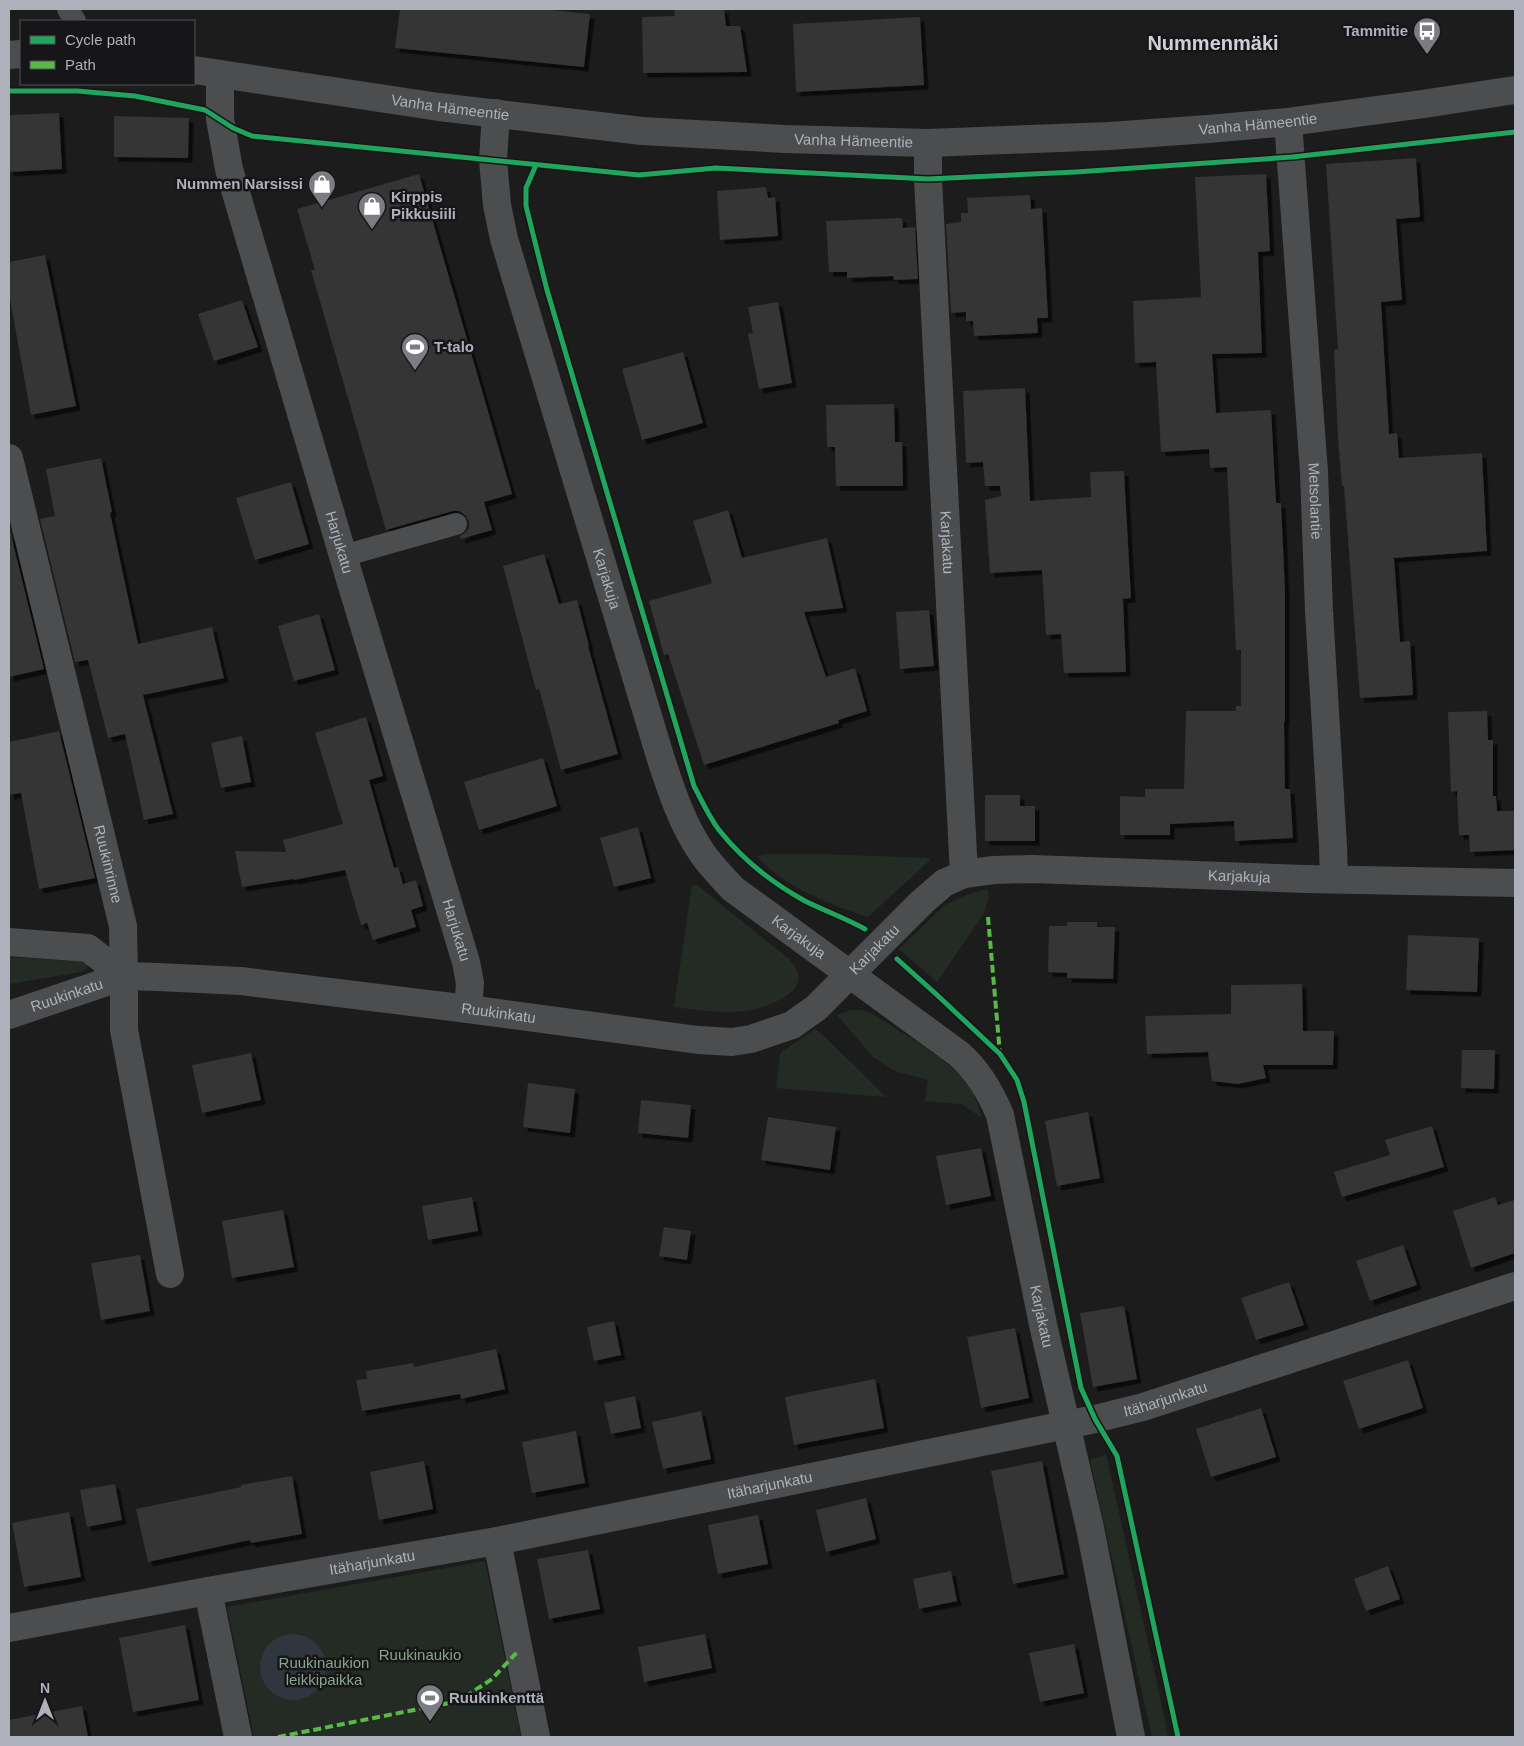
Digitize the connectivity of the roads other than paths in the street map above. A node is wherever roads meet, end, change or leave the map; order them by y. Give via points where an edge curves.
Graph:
1 (68, 9) edge
2 (74, 20) edge
3 (195, 70) edge
4 (220, 74) junction
5 (1515, 90) edge
6 (496, 113) junction
7 (1288, 122) junction
8 (928, 143) junction
9 (9, 458) edge
10 (456, 524) dead end
11 (343, 556) junction
12 (964, 874) junction
13 (1334, 880) junction
14 (1515, 883) edge
15 (9, 942) edge
16 (850, 975) junction
17 (124, 976) junction
18 (468, 1009) junction
19 (9, 1015) edge
20 (170, 1274) dead end
21 (1515, 1286) edge
22 (1065, 1425) junction
23 (497, 1541) junction
24 (208, 1591) junction
25 (9, 1628) edge
26 (238, 1737) edge
27 (536, 1737) edge
28 (1131, 1737) edge

1 - 2 lane
3 - 4 street, Vanha Hämeentie
4 - 6 street, Vanha Hämeentie
4 - 11 street, Harjukatu via 220,119 229,169
5 - 7 street, Vanha Hämeentie
6 - 8 street, Vanha Hämeentie via 642,130
6 - 16 street, Karjakuja via 493,160 504,239 673,795 701,852 733,889
7 - 8 street, Vanha Hämeentie via 1123,136
7 - 13 street, Metsolantie via 1314,472
8 - 12 street, Karjakatu
9 - 17 street, Ruukinrinne via 123,926
10 - 11 lane
11 - 18 street, Harjukatu via 466,962 470,983
12 - 13 street, Karjakuja via 1032,869
12 - 16 street, Karjakatu via 944,882 927,897
13 - 14 street, Karjakuja
15 - 17 street, Ruukinkatu via 88,948
16 - 18 street, Ruukinkatu via 816,1008 792,1025 767,1035 732,1042
16 - 22 street, Karjakatu via 966,1060 993,1098 1000,1115
17 - 18 street, Ruukinkatu via 241,981
17 - 19 street, Ruukinkatu
17 - 20 street, Ruukinrinne via 124,1030
21 - 22 street, Itäharjunkatu via 1143,1407
22 - 23 street, Itäharjunkatu
22 - 28 street, Karjakatu via 1090,1528
23 - 24 street, Itäharjunkatu
23 - 27 street
24 - 25 street, Itäharjunkatu
24 - 26 street

